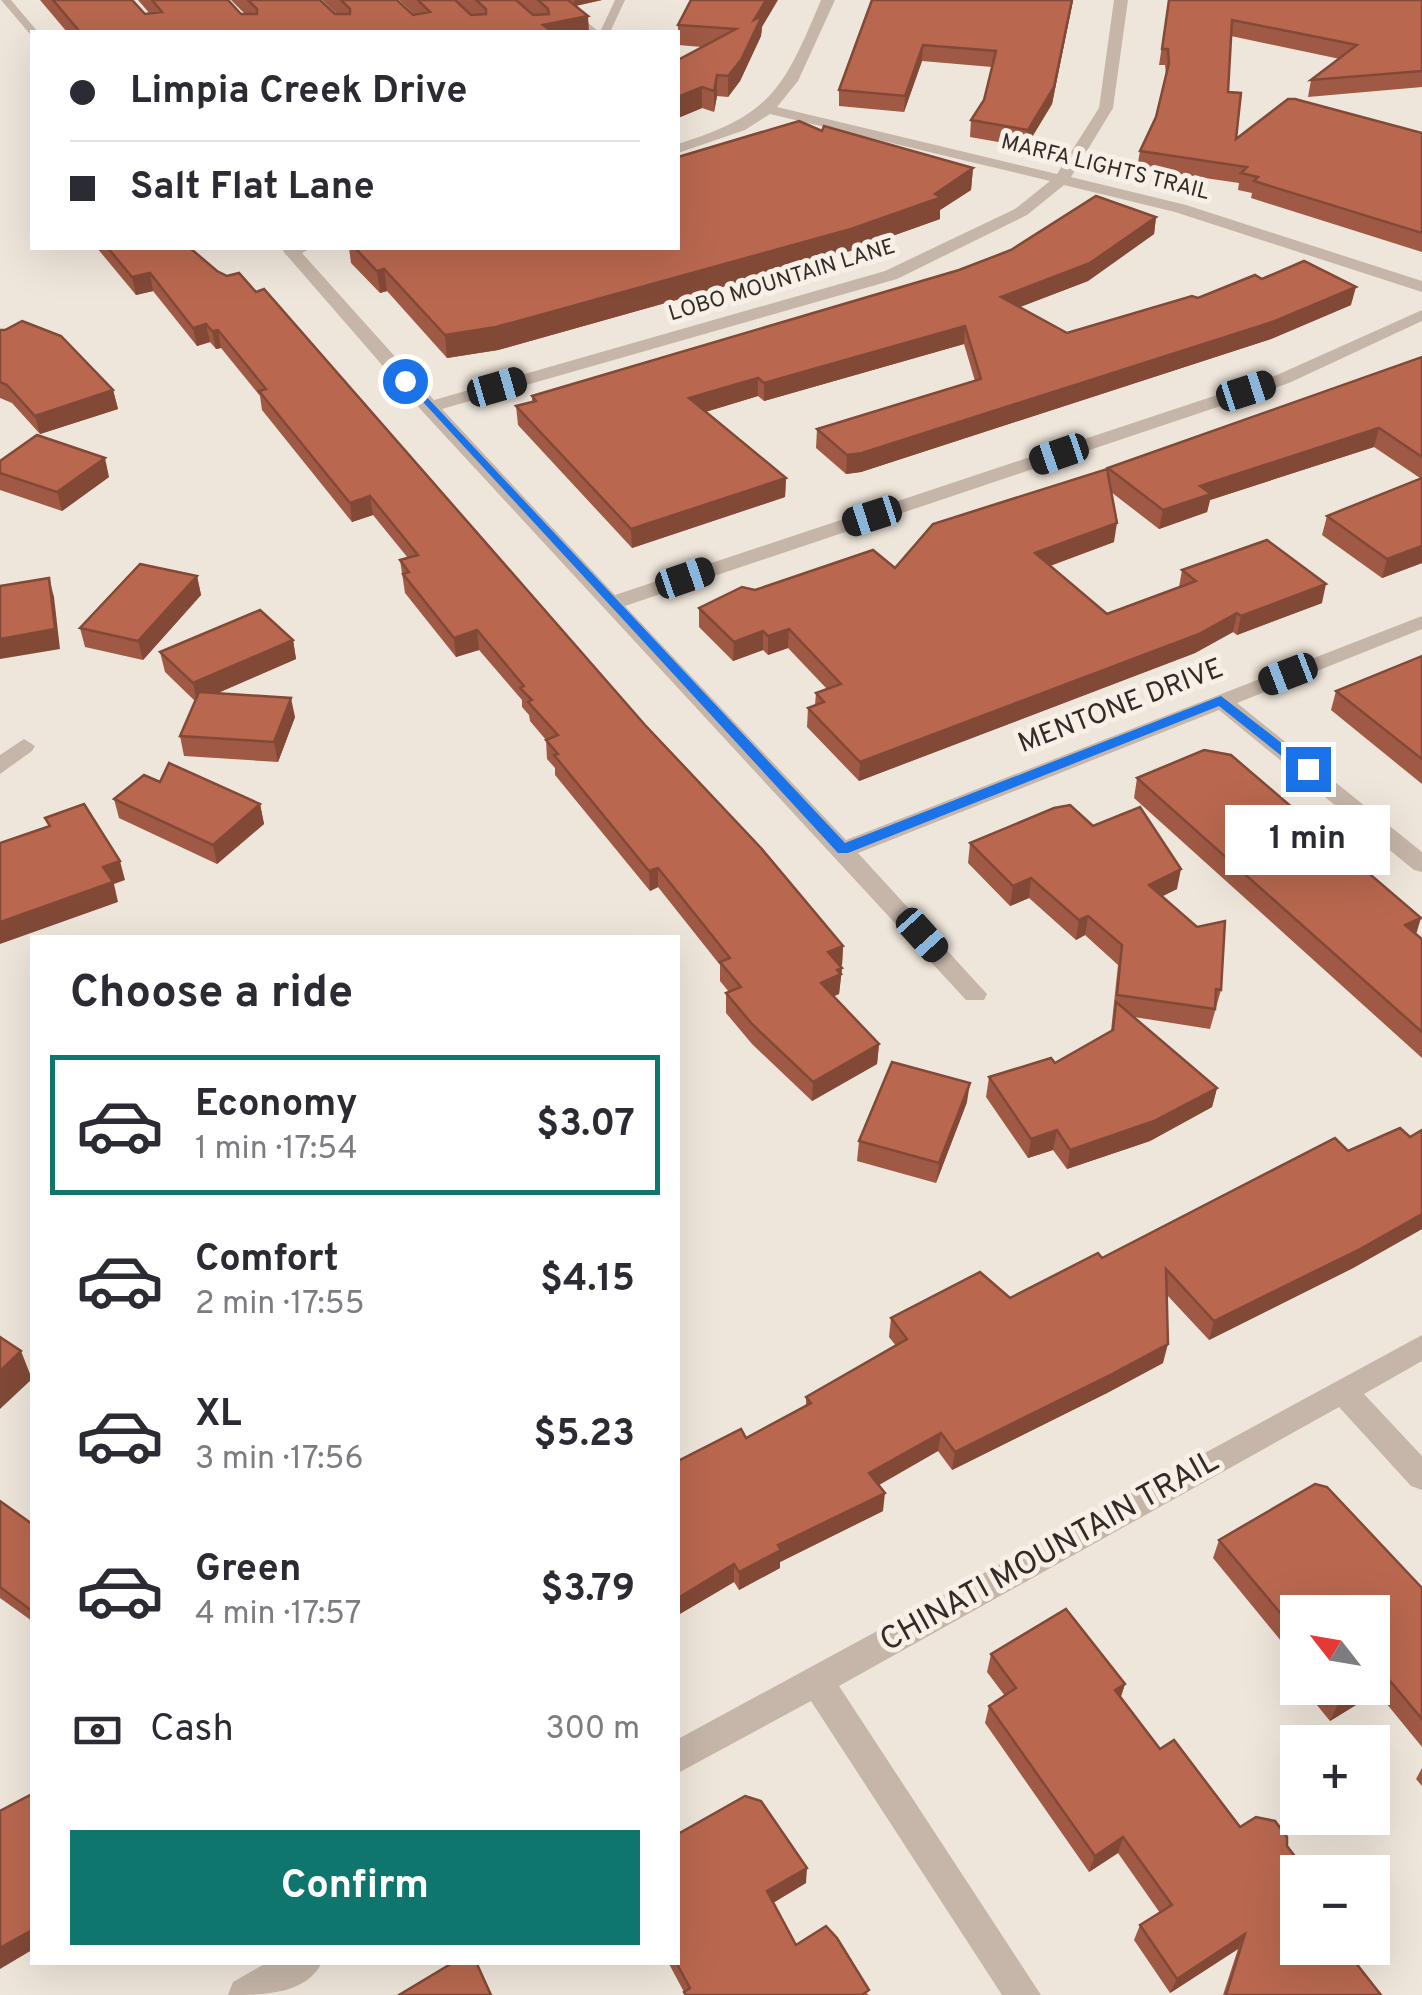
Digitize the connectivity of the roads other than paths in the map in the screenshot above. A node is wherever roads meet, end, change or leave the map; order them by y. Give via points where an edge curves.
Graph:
1 (28, 0) edge
2 (555, 0) edge
3 (828, 0) edge
4 (1120, 0) edge
5 (8, 2) edge
6 (616, 2) edge
7 (31, 30) edge
8 (592, 30) edge
9 (606, 30) edge
10 (771, 110) junction
11 (680, 148) edge
12 (1061, 180) junction
13 (298, 250) edge
14 (1422, 288) edge
15 (1422, 315) edge
16 (428, 407) junction
17 (615, 602) junction
18 (1422, 622) edge
19 (1221, 701) junction
20 (24, 746) dead end
21 (0, 767) edge
22 (843, 850) junction
23 (1422, 864) edge
24 (975, 994) dead end
25 (1422, 1347) edge
26 (1343, 1390) junction
27 (1422, 1477) edge
28 (816, 1680) junction
29 (680, 1756) edge
30 (299, 1965) edge
31 (246, 1995) edge
32 (1023, 1995) edge

1 - 5 lane
2 - 8 lane
3 - 10 street via 792,83
4 - 12 street, LOBO MOUNTAIN LANE via 1106,108
5 - 7 lane
6 - 9 lane
10 - 11 street via 743,128
10 - 12 street, MARFA LIGHTS TRAIL
12 - 14 street, MARFA LIGHTS TRAIL via 1276,236
12 - 16 street, LOBO MOUNTAIN LANE via 1007,220 891,276
13 - 16 street
15 - 17 street via 1283,379
16 - 17 street
17 - 22 street
18 - 19 street, MENTONE DRIVE
19 - 22 street, MENTONE DRIVE
19 - 23 street
20 - 21 street
22 - 24 street
25 - 26 street, CHINATI MOUNTAIN TRAIL
26 - 27 street
26 - 28 street, CHINATI MOUNTAIN TRAIL
28 - 29 street, CHINATI MOUNTAIN TRAIL
28 - 32 street
30 - 31 street

